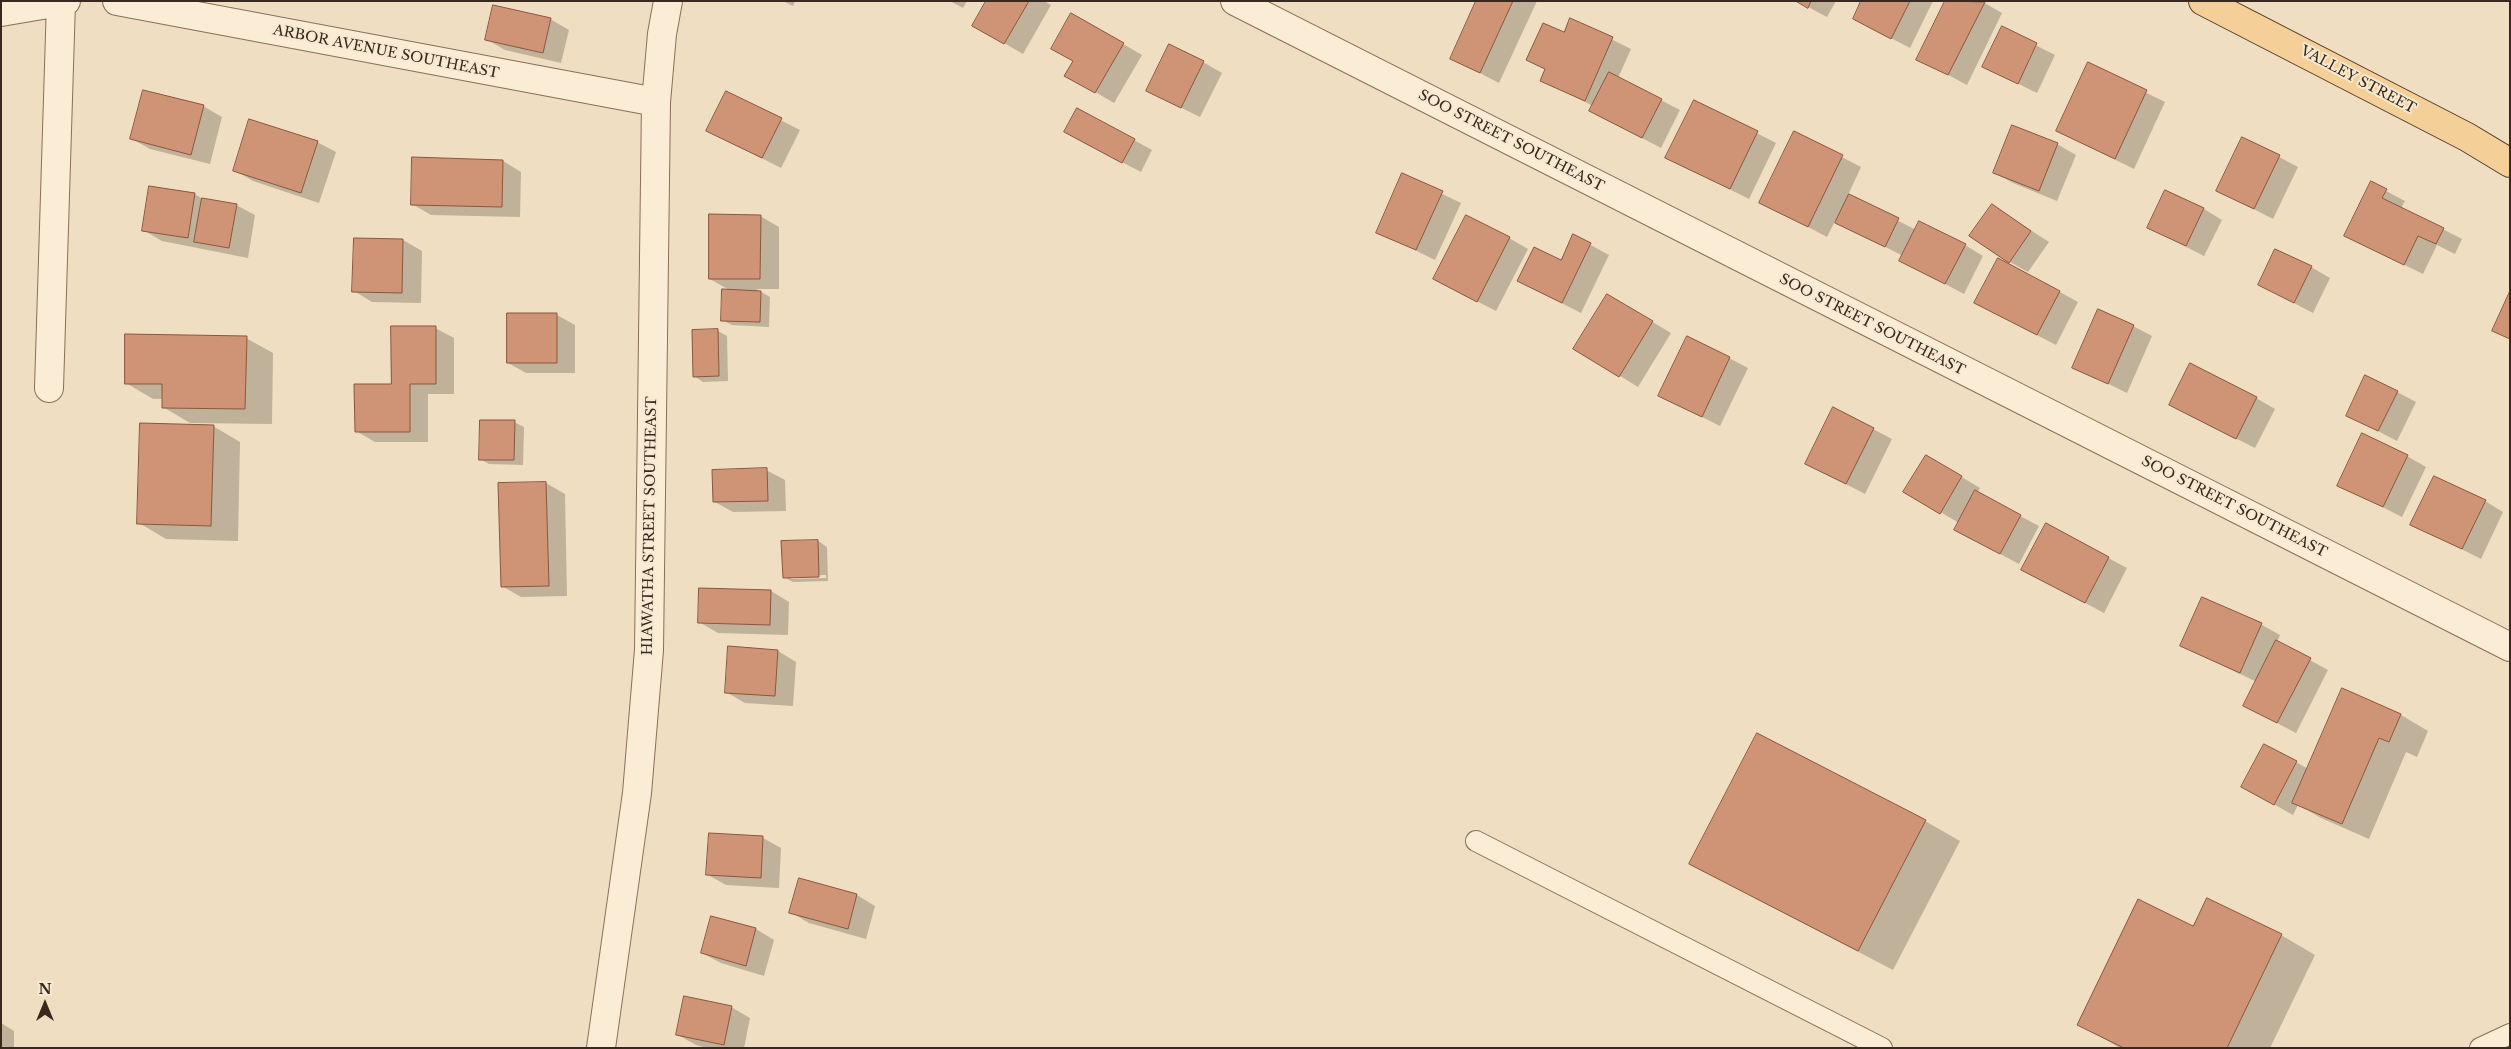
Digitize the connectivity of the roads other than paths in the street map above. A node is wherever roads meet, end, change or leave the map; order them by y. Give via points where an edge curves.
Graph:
1 (117, 1) edge
2 (668, 1) edge
3 (1235, 1) edge
4 (2203, 1) edge
5 (64, 2) edge
6 (1, 12) edge
7 (656, 102) junction
8 (2510, 163) edge
9 (49, 388) dead end
10 (2510, 647) edge
11 (1476, 841) dead end
12 (2510, 1034) edge
13 (601, 1048) edge
14 (1882, 1048) edge
15 (2480, 1048) edge

1 - 7 street, ARBOR AVENUE SOUTHEAST
2 - 7 street, HIAWATHA STREET SOUTHEAST
3 - 10 street, SOO STREET SOUTHEAST
4 - 8 main road, VALLEY STREET via 2467,137
5 - 6 street
5 - 9 street
7 - 13 street, HIAWATHA STREET SOUTHEAST via 649,650 637,793
11 - 14 lane
12 - 15 lane

